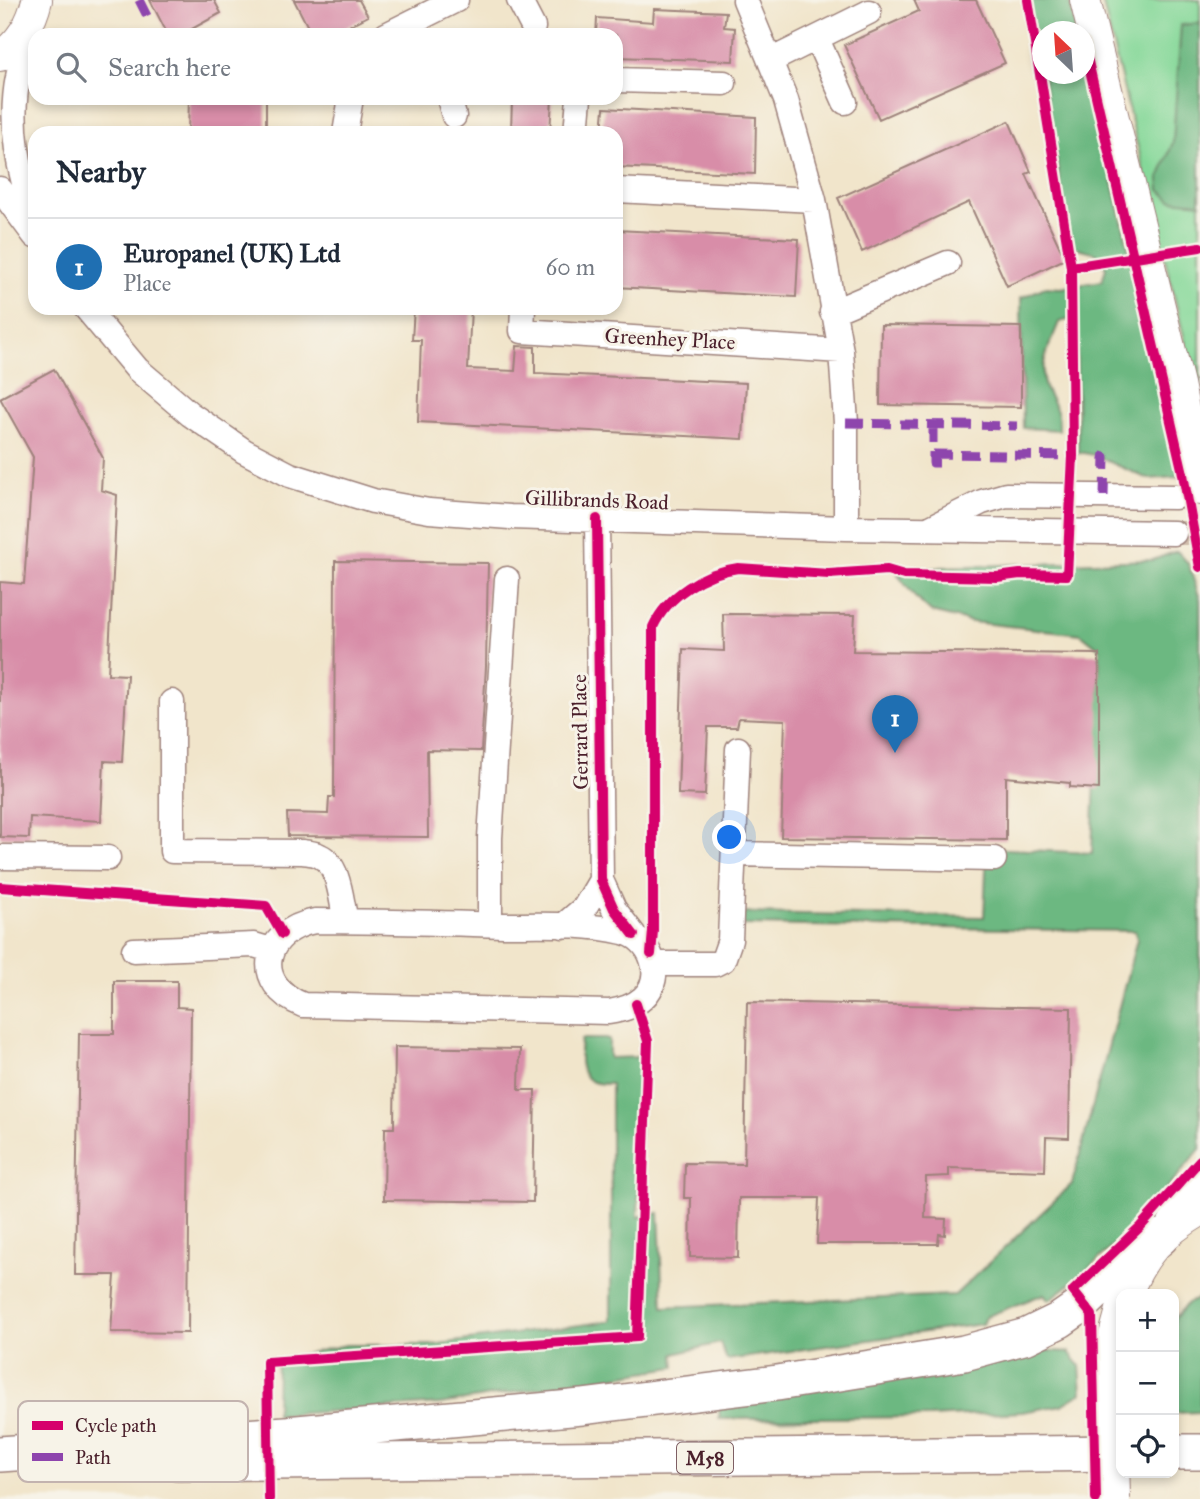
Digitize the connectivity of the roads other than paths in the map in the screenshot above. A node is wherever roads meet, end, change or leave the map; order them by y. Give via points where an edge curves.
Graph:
1 (456, 0) edge
2 (519, 0) edge
3 (745, 0) edge
4 (1085, 0) edge
5 (35, 7) edge
6 (869, 12) dead end
7 (428, 25) edge
8 (533, 27) dead end
9 (30, 28) edge
10 (28, 36) edge
11 (817, 39) junction
12 (0, 55) edge
13 (770, 61) junction
14 (623, 80) edge
15 (724, 83) dead end
16 (845, 102) dead end
17 (350, 105) edge
18 (578, 105) edge
19 (346, 126) edge
20 (577, 126) edge
21 (0, 189) edge
22 (623, 190) edge
23 (28, 193) edge
24 (814, 200) junction
25 (28, 227) edge
26 (948, 263) dead end
27 (832, 312) junction
28 (92, 315) edge
29 (523, 315) edge
30 (841, 351) junction
31 (1190, 486) edge
32 (597, 519) junction
33 (846, 528) junction
34 (926, 530) junction
35 (1174, 533) tunnel mouth
36 (507, 579) dead end
37 (172, 702) dead end
38 (738, 749) dead end
39 (734, 854) junction
40 (0, 857) edge
41 (108, 858) dead end
42 (994, 859) dead end
43 (601, 880) junction
44 (346, 921) junction
45 (490, 924) junction
46 (563, 926) junction
47 (634, 935) junction
48 (134, 950) dead end
49 (271, 950) junction
50 (654, 964) junction
51 (1200, 1186) edge
52 (1200, 1211) edge
53 (1163, 1236) junction
54 (1129, 1289) edge
55 (1116, 1328) edge
56 (248, 1437) edge
57 (1179, 1452) edge
58 (1200, 1452) edge
59 (18, 1453) edge
60 (1116, 1453) edge
61 (0, 1454) edge
62 (0, 1462) edge
63 (18, 1462) edge
64 (248, 1463) edge
65 (1115, 1499) edge

1 - 7 street
2 - 8 street
3 - 13 street
4 - 31 main road via 1165,322
5 - 9 street
5 - 12 main road via 22,35
6 - 11 street
10 - 23 street via 15,101 19,164
11 - 13 street
11 - 16 street
13 - 24 street
14 - 15 street
17 - 19 street
18 - 20 street
21 - 25 street
22 - 24 street
24 - 27 street
26 - 27 street
27 - 30 street
28 - 32 street, Gillibrands Road via 137,369 190,414 290,475 373,501 429,511
29 - 30 street, Greenhey Place via 522,331
30 - 33 street
31 - 34 street via 1006,495
32 - 33 street, Gillibrands Road
32 - 43 street, Gerrard Place
33 - 34 street, Gillibrands Road
34 - 35 street, Gillibrands Road
36 - 45 street via 490,838
37 - 44 street via 172,851 320,856 335,874
38 - 39 street
39 - 42 street
39 - 50 street via 730,940 723,960 715,964
40 - 41 street
43 - 46 street via 585,907
43 - 47 street, Gerrard Place via 614,909
44 - 45 street
44 - 49 street via 301,923 282,933
45 - 46 street
46 - 47 street
47 - 50 street, Gerrard Place via 644,943
48 - 49 street via 254,945
49 - 50 street via 269,964 275,985 303,1006 609,1012 623,1010 645,996 652,986
51 - 53 main road
52 - 53 main road
53 - 54 main road
53 - 56 highway via 1060,1320 1027,1336 964,1353 583,1407
55 - 65 main road, bridge via 1112,1369
57 - 58 highway
59 - 61 highway
60 - 64 highway, M58
62 - 63 highway, M58

